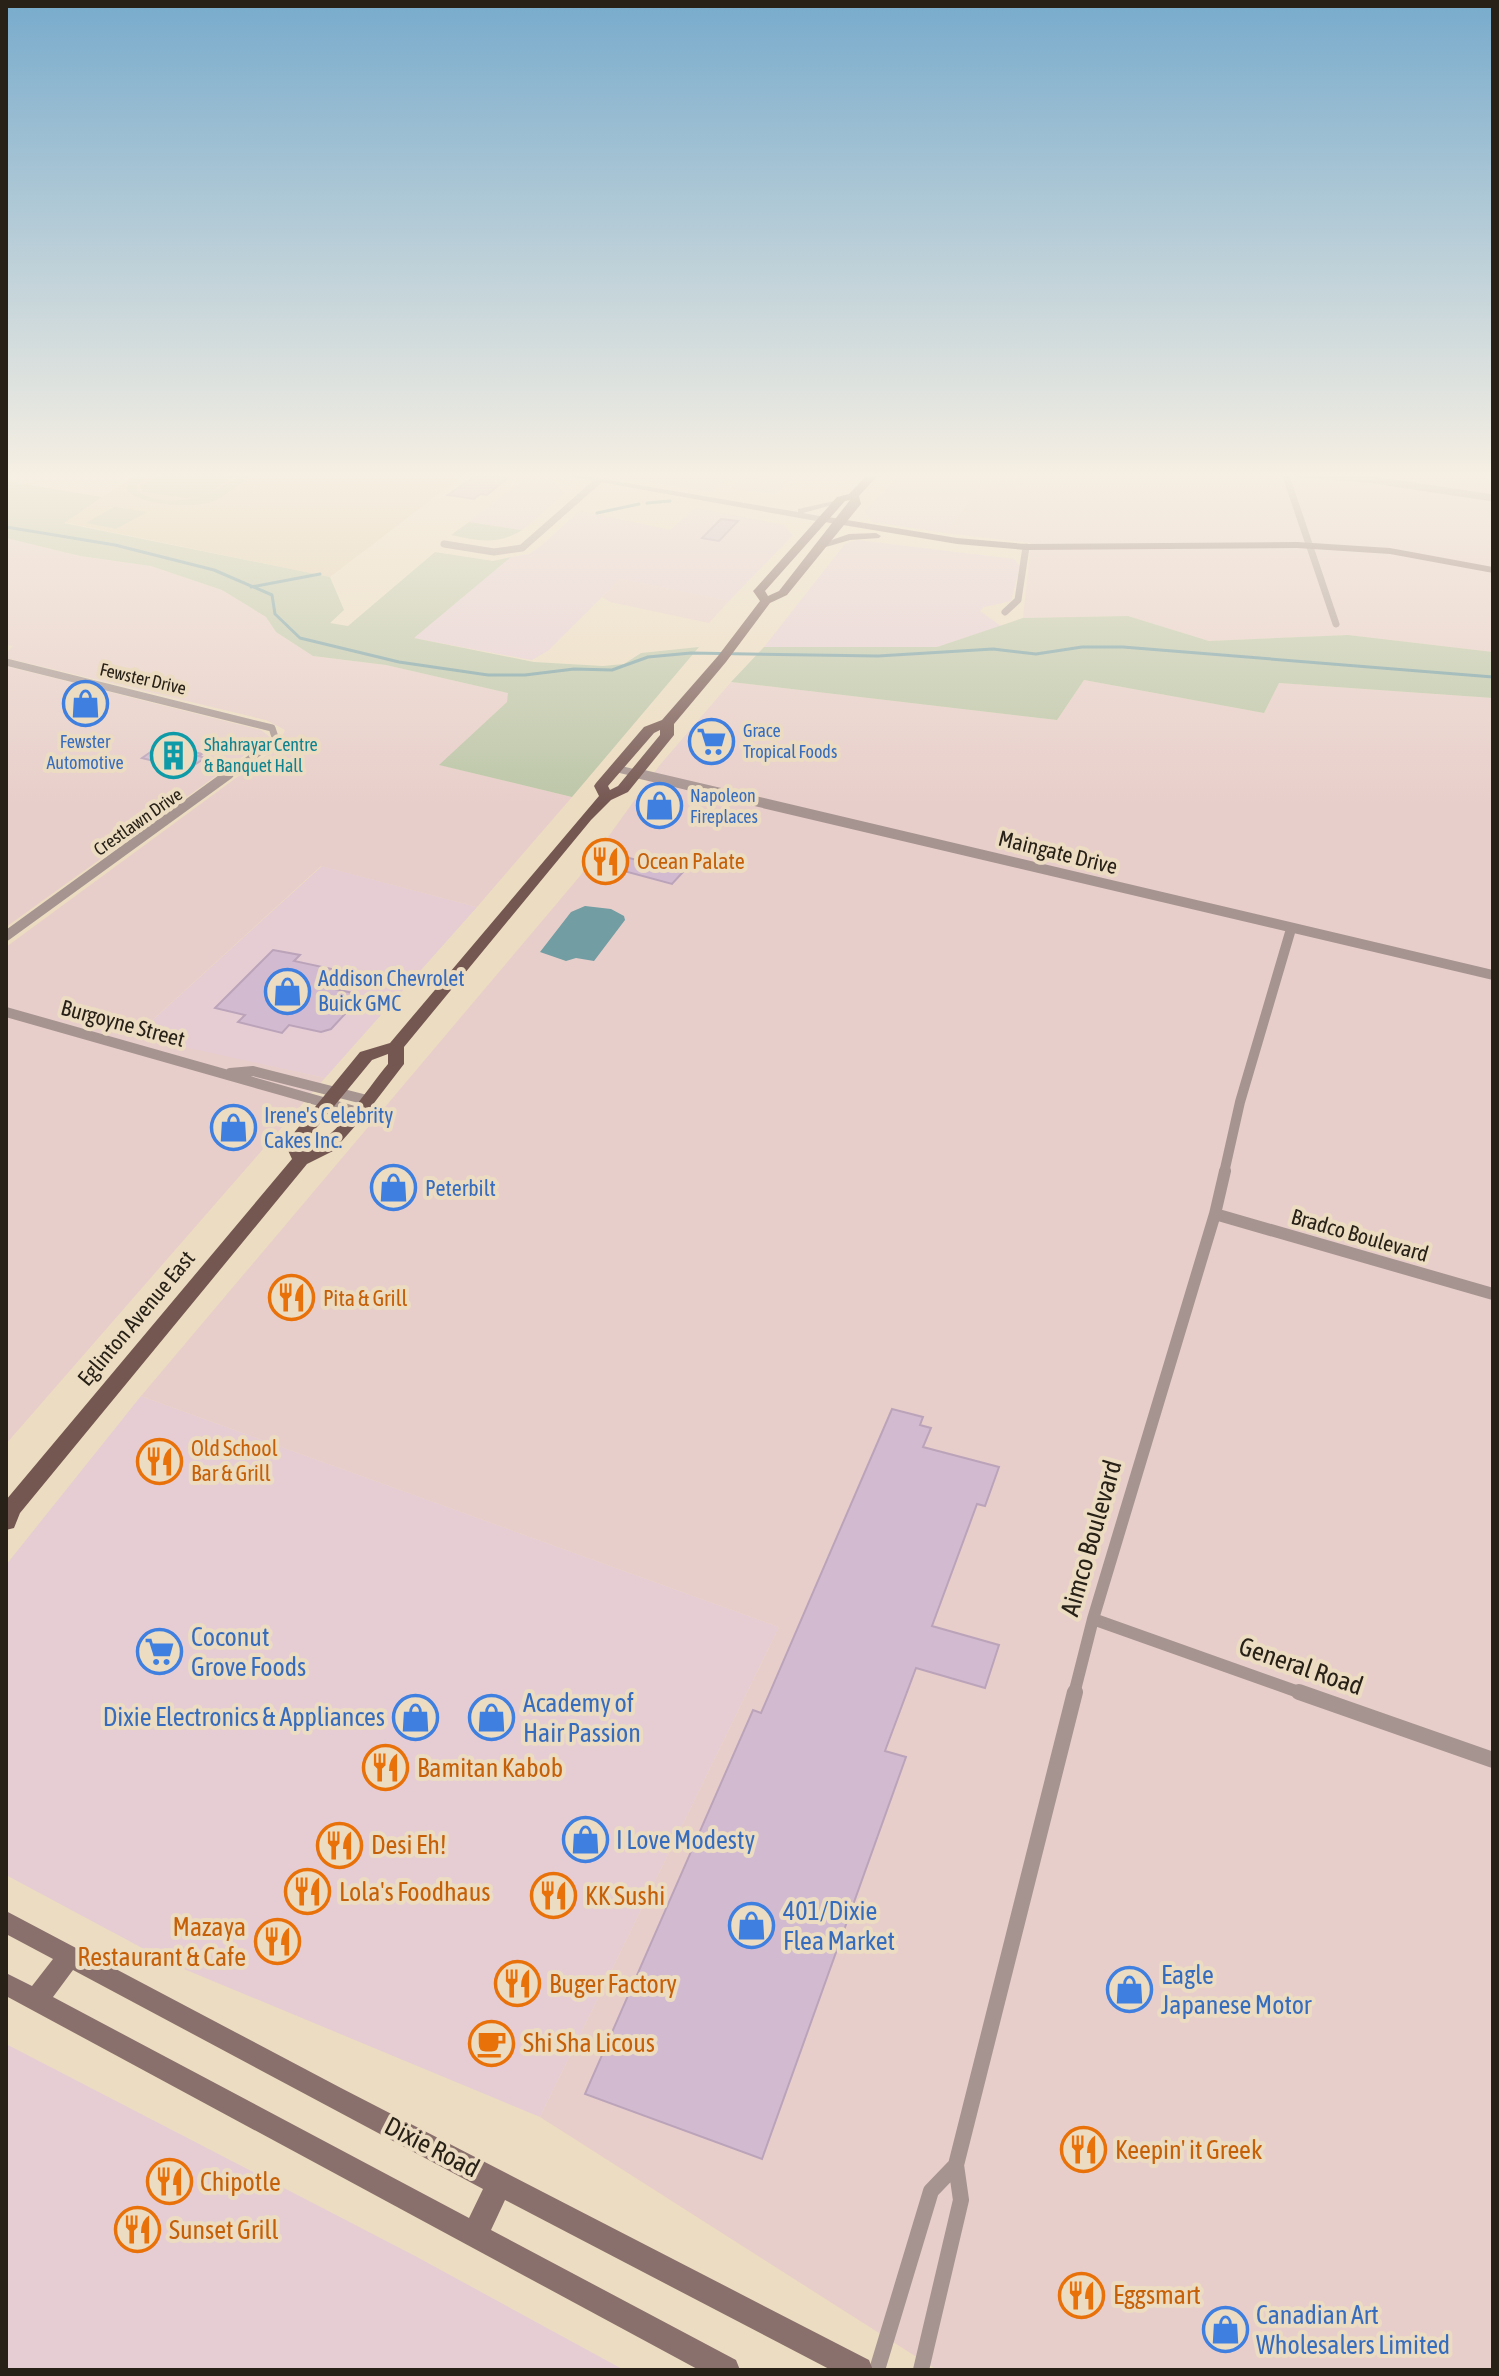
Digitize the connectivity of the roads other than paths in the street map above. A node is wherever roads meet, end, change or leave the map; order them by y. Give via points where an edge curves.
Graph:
1 (765, 584) edge
2 (790, 584) edge
3 (1021, 584) edge
4 (1321, 584) edge
5 (766, 601) junction
6 (1005, 612) dead end
7 (1336, 624) dead end
8 (6, 662) edge
9 (667, 723) junction
10 (272, 728) joint
11 (614, 768) junction
12 (636, 772) junction
13 (606, 797) junction
14 (1291, 929) junction
15 (6, 936) edge
16 (1493, 975) edge
17 (6, 1012) edge
18 (396, 1046) junction
19 (330, 1097) junction
20 (363, 1106) junction
21 (301, 1160) junction
22 (1215, 1214) junction
23 (1493, 1294) edge
24 (8, 1514) edge
25 (1093, 1619) junction
26 (1493, 1760) edge
27 (6, 1922) edge
28 (70, 1956) junction
29 (6, 1984) edge
30 (36, 2000) junction
31 (956, 2165) junction
32 (500, 2182) junction
33 (475, 2235) junction
34 (726, 2370) edge
35 (859, 2370) edge
36 (877, 2370) edge
37 (921, 2370) edge

1 - 5 main road, Eglinton Avenue East via 759,591
2 - 5 main road, Eglinton Avenue East
3 - 6 street via 1018,600
4 - 7 street
5 - 9 main road, Eglinton Avenue East
8 - 10 street, Fewster Drive
9 - 11 main road, Eglinton Avenue East via 649,730
9 - 12 main road, Eglinton Avenue East via 667,735
10 - 15 street, Crestlawn Drive via 274,745
11 - 12 street, Maingate Drive
11 - 13 main road, Eglinton Avenue East via 601,786
12 - 13 main road, Eglinton Avenue East via 623,789
12 - 14 street, Maingate Drive
13 - 18 main road, Eglinton Avenue East
14 - 16 street, Maingate Drive
14 - 22 street, Aimco Boulevard via 1240,1102
17 - 19 street, Burgoyne Street via 246,1081
18 - 19 main road, Eglinton Avenue East via 366,1056
18 - 20 main road, Eglinton Avenue East via 396,1064
19 - 20 street, Burgoyne Street
19 - 21 main road, Eglinton Avenue East via 294,1144
20 - 21 main road, Eglinton Avenue East via 327,1147
21 - 24 main road, Eglinton Avenue East
22 - 23 street, Bradco Boulevard
22 - 25 street, Aimco Boulevard
25 - 26 street, General Road
25 - 31 street, Aimco Boulevard
27 - 28 main road, Dixie Road
28 - 30 main road
28 - 32 main road, Dixie Road
29 - 30 main road
30 - 33 main road
31 - 36 street, Aimco Boulevard via 931,2191
31 - 37 street, Aimco Boulevard via 961,2200
32 - 33 main road
32 - 35 main road, Dixie Road
33 - 34 main road

